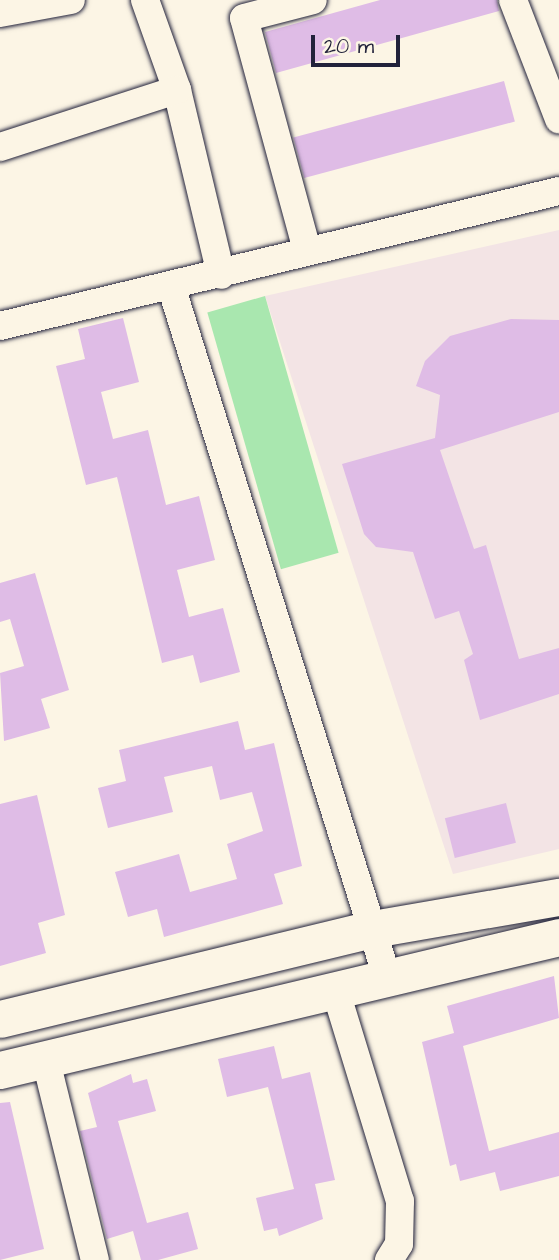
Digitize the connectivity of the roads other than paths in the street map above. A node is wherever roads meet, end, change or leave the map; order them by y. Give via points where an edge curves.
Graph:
1 (71, 0) edge
2 (145, 0) edge
3 (313, 0) edge
4 (513, 0) edge
5 (0, 13) edge
6 (177, 90) junction
7 (559, 119) edge
8 (0, 147) edge
9 (559, 191) edge
10 (307, 250) junction
11 (221, 275) junction
12 (172, 289) junction
13 (0, 326) edge
14 (559, 897) edge
15 (367, 930) junction
16 (559, 937) edge
17 (387, 977) junction
18 (336, 992) junction
19 (0, 1019) edge
20 (46, 1061) junction
21 (0, 1070) edge
22 (95, 1260) edge
23 (389, 1260) edge

1 - 5 street
2 - 6 street
3 - 10 street via 244,18
4 - 7 street
6 - 8 street
6 - 11 street
9 - 10 street
10 - 11 street
11 - 12 street
12 - 13 street
12 - 15 street
14 - 15 street
15 - 17 street
15 - 19 street
16 - 17 street
17 - 18 street
18 - 20 street
18 - 23 street via 400,1202 399,1244
20 - 21 street
20 - 22 street

